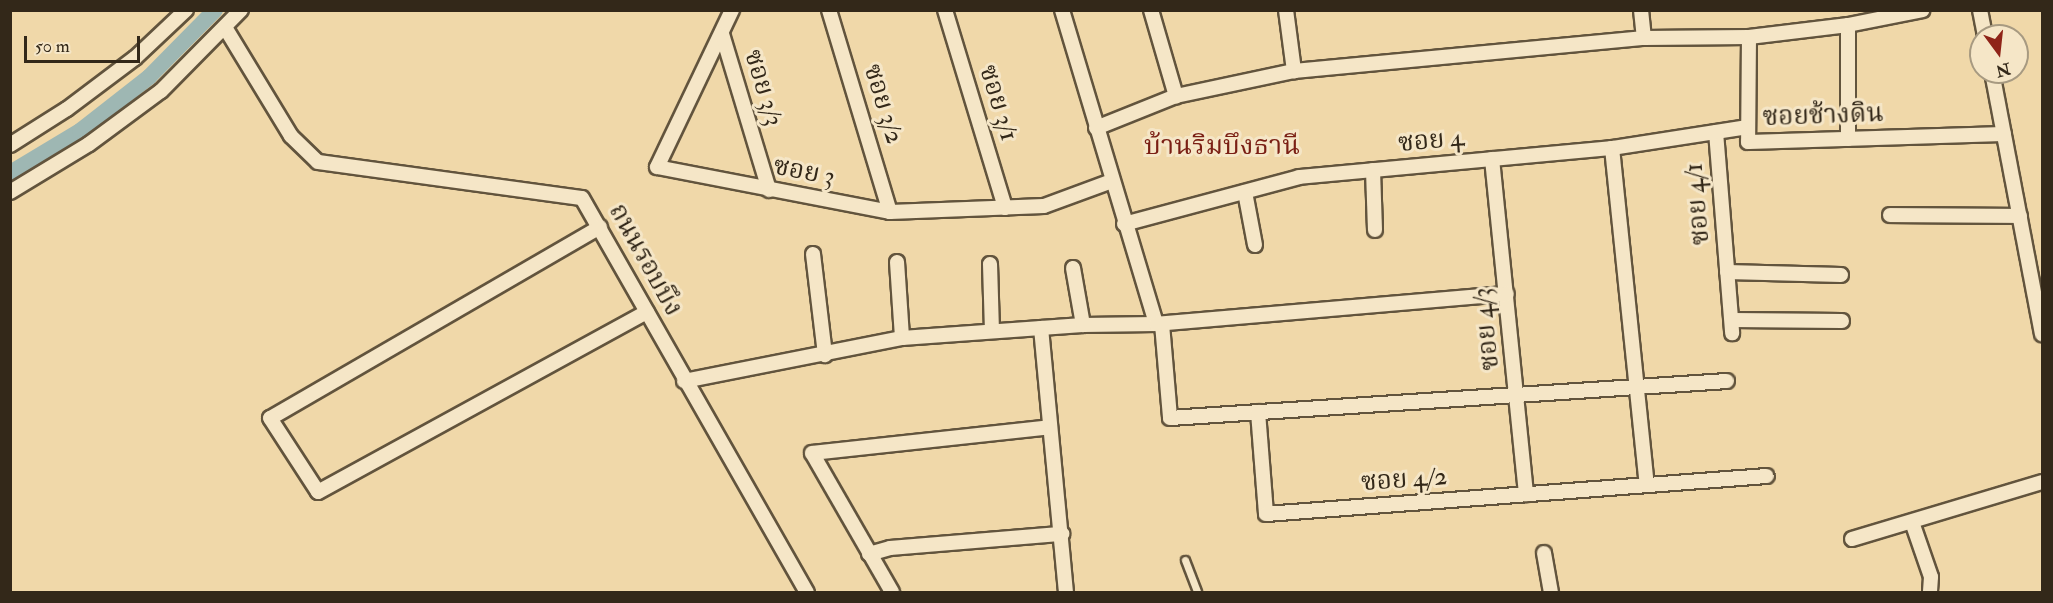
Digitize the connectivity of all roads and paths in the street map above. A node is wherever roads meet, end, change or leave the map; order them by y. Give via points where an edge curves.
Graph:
1 (186, 10) edge
2 (241, 10) edge
3 (732, 10) edge
4 (830, 10) edge
5 (945, 10) edge
6 (1062, 10) edge
7 (1151, 10) edge
8 (1286, 10) edge
9 (1641, 10) edge
10 (1923, 10) edge
11 (1848, 25) junction
12 (226, 29) junction
13 (722, 34) junction
14 (1749, 37) junction
15 (1644, 38) junction
16 (1294, 71) junction
17 (1994, 84) edge
18 (1176, 96) junction
19 (1747, 127) junction
20 (1096, 128) junction
21 (1716, 132) junction
22 (2004, 134) junction
23 (1848, 139) junction
24 (10, 145) edge
25 (1612, 148) junction
26 (1492, 159) junction
27 (1373, 171) junction
28 (1112, 181) junction
29 (769, 190) junction
30 (10, 192) edge
31 (1245, 192) junction
32 (1005, 208) junction
33 (890, 212) junction
34 (1890, 215) dead end
35 (2020, 216) junction
36 (1124, 224) junction
37 (600, 227) junction
38 (1375, 230) dead end
39 (1256, 245) dead end
40 (813, 254) dead end
41 (897, 262) dead end
42 (990, 264) dead end
43 (1073, 268) dead end
44 (1727, 272) junction
45 (1841, 275) dead end
46 (1507, 294) junction
47 (647, 312) junction
48 (1842, 321) dead end
49 (1159, 324) junction
50 (1083, 325) junction
51 (1041, 328) junction
52 (993, 331) junction
53 (2043, 334) edge
54 (902, 338) junction
55 (825, 355) junction
56 (684, 381) junction
57 (1726, 381) dead end
58 (1637, 387) junction
59 (1518, 395) junction
60 (1258, 412) junction
61 (1050, 427) junction
62 (1767, 476) dead end
63 (2043, 482) edge
64 (1647, 484) junction
65 (1526, 494) junction
66 (1912, 522) junction
67 (1062, 534) junction
68 (1852, 539) dead end
69 (1544, 553) dead end
70 (869, 554) junction
71 (1185, 560) dead end
72 (807, 592) edge
73 (892, 592) edge
74 (1066, 592) edge
75 (1197, 592) edge
76 (1551, 592) edge
77 (1930, 592) edge

1 - 24 street via 126,65
2 - 12 street
3 - 13 street, ซอย 3
4 - 33 street, ซอย 3/2
5 - 32 street, ซอย 3/1
6 - 20 street
7 - 18 street
8 - 16 street
9 - 15 street
10 - 11 street
11 - 14 street
11 - 23 street
12 - 30 street via 161,91 89,144
12 - 37 street, ถนนรอบบึง via 291,136 318,162 582,198
13 - 29 street, ซอย 3/3
13 - 29 street, ซอย 3 via 657,167
14 - 15 street
14 - 19 street, ซอยช้างดิน
15 - 16 street
16 - 18 street
17 - 22 street
18 - 20 street
19 - 21 street, ซอย 4
19 - 23 street, ซอยช้างดิน via 1748,142
20 - 28 street
21 - 25 street, ซอย 4
21 - 44 street, ซอย 4/1
22 - 23 street, ซอยช้างดิน
22 - 35 street
25 - 26 street, ซอย 4
25 - 58 street
26 - 27 street, ซอย 4
26 - 46 street, ซอย 4/3
27 - 31 street, ซอย 4 via 1299,177
27 - 38 street
28 - 32 street, ซอย 3 via 1044,206
28 - 36 street
29 - 33 street, ซอย 3
31 - 36 street, ซอย 4
31 - 39 street
32 - 33 street, ซอย 3
34 - 35 street
35 - 53 street
36 - 49 street
37 - 47 street, ถนนรอบบึง
37 - 47 street via 270,418 318,492
40 - 55 street
41 - 54 street
42 - 52 street
43 - 50 street
44 - 45 street, ซอย 4/1
44 - 48 street, ซอย 4/1 via 1732,326
46 - 49 street
46 - 59 street, ซอย 4/3
47 - 56 street, ถนนรอบบึง
49 - 50 street
49 - 60 street via 1170,418
50 - 51 street
51 - 52 street
51 - 61 street
52 - 54 street
54 - 55 street
55 - 56 street
56 - 72 street, ถนนรอบบึง
57 - 58 street
58 - 59 street
58 - 64 street
59 - 60 street
59 - 65 street, ซอย 4/3
60 - 65 street, ซอย 4/2 via 1266,514
61 - 67 street
61 - 70 street via 812,453
62 - 64 street, ซอย 4/2
63 - 66 street
64 - 65 street, ซอย 4/2
66 - 68 street
66 - 77 street via 1930,577
67 - 70 street via 890,548
67 - 74 street
69 - 76 street
70 - 73 street
71 - 75 lane

